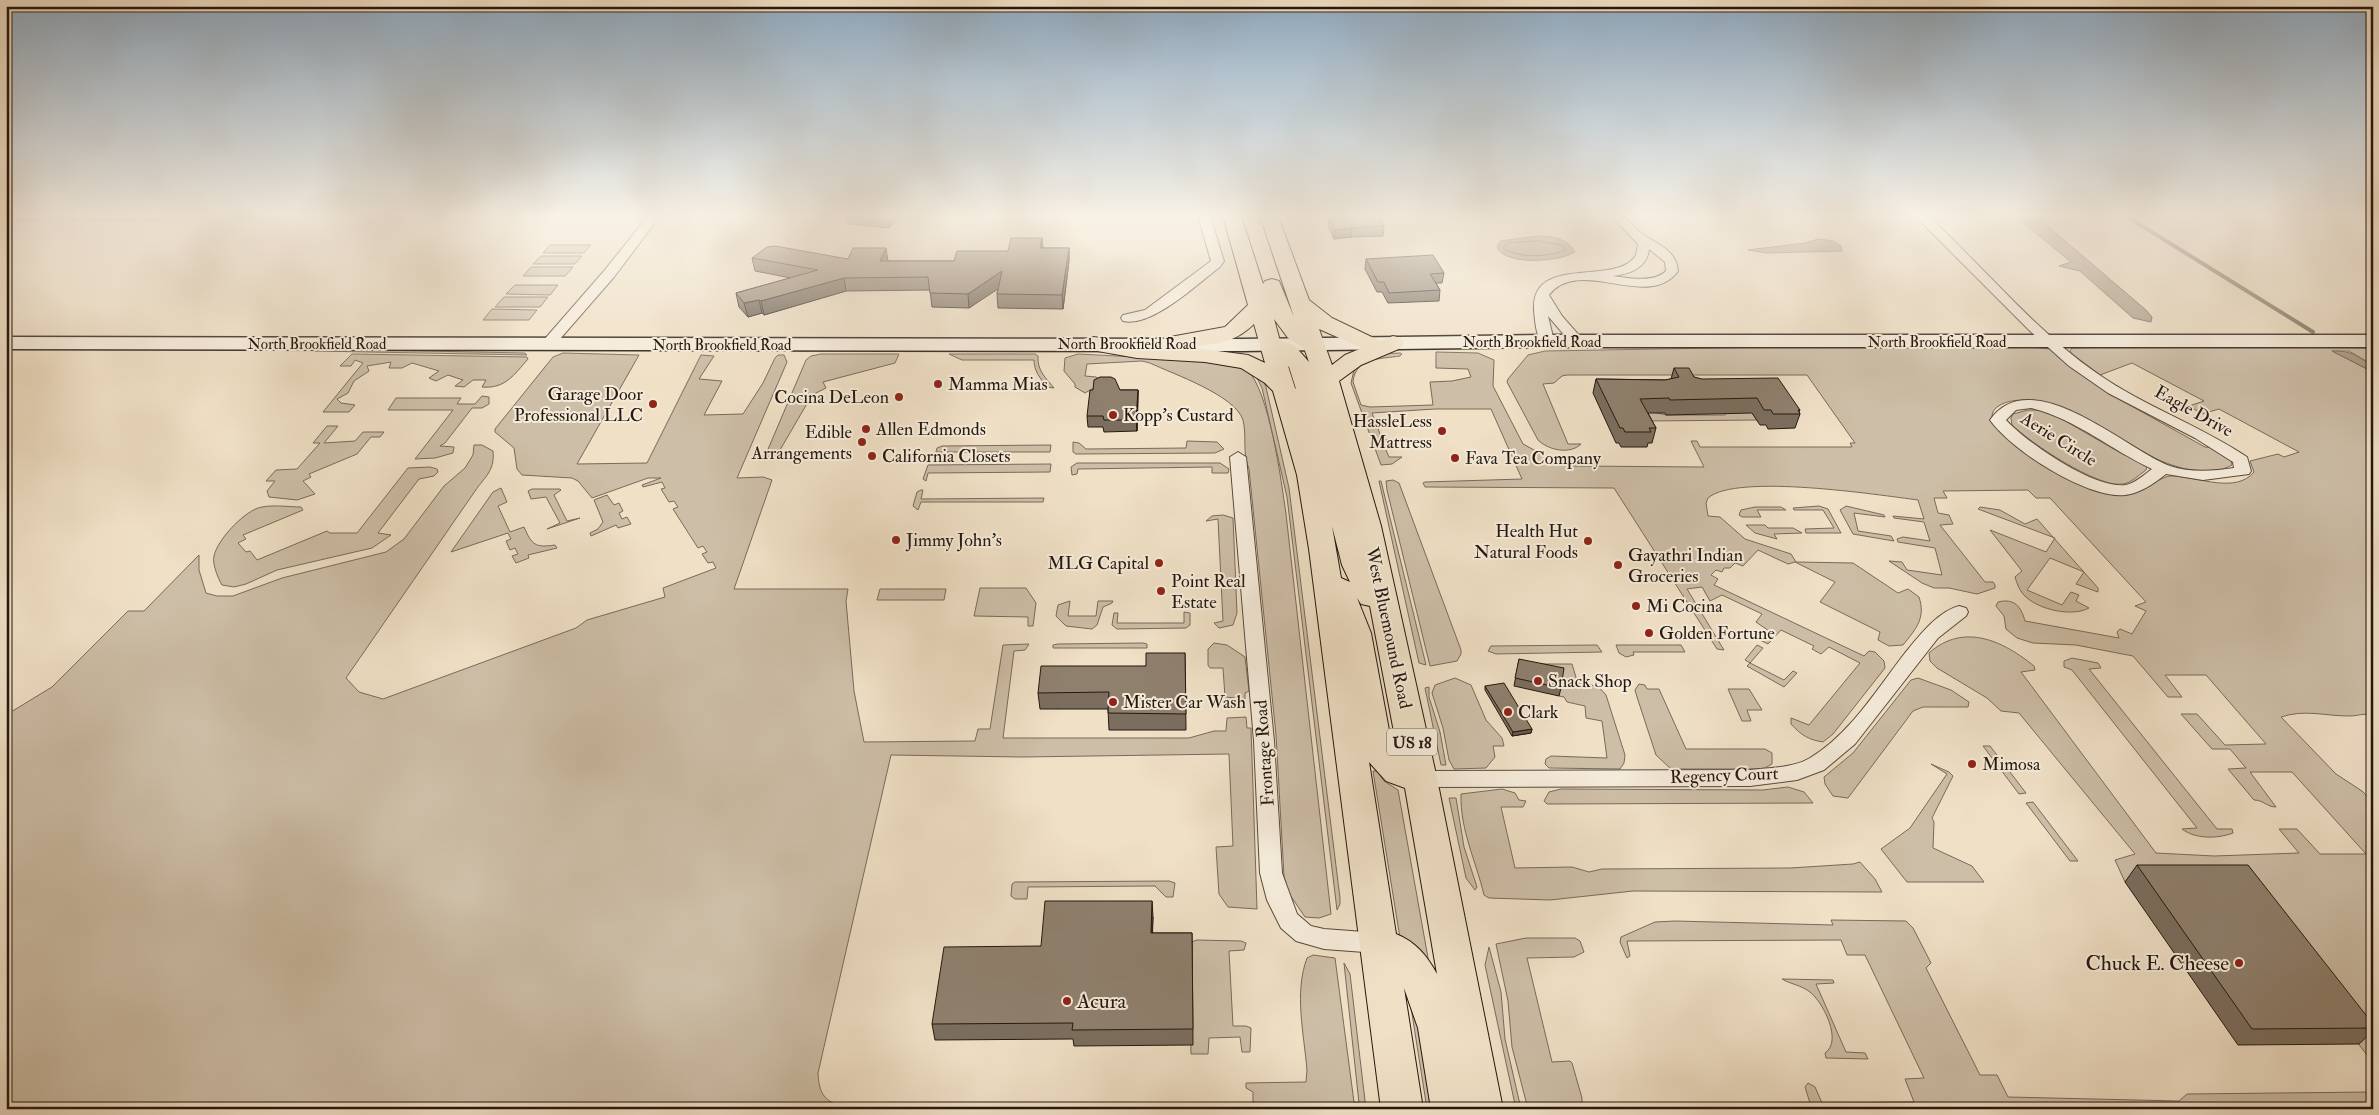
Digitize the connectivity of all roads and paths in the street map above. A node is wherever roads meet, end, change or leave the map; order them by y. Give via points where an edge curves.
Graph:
1 (614, 268) edge
2 (1211, 268) edge
3 (1248, 268) edge
4 (1266, 268) edge
5 (1288, 268) edge
6 (1628, 268) edge
7 (1672, 268) edge
8 (1975, 268) edge
9 (1592, 276) junction
10 (1542, 295) junction
11 (1300, 303) junction
12 (1260, 306) junction
13 (1128, 318) dead end
14 (1547, 341) junction
15 (2373, 341) edge
16 (1577, 342) junction
17 (2052, 342) junction
18 (6, 343) edge
19 (1393, 343) junction
20 (548, 344) junction
21 (1094, 344) junction
22 (1157, 344) junction
23 (1314, 344) junction
24 (1371, 344) junction
25 (1272, 345) junction
26 (1326, 380) junction
27 (1286, 392) junction
28 (1238, 457) dead end
29 (2162, 469) junction
30 (1323, 549) junction
31 (1959, 612) dead end
32 (1391, 641) junction
33 (1420, 780) junction
34 (1378, 943) junction
35 (1402, 1109) edge
36 (1452, 1109) edge
37 (1482, 1109) edge

1 - 20 street
2 - 13 street via 1150,314
3 - 12 main road
4 - 23 main road via 1286,326 1302,340
5 - 11 main road, West Bluemound Road / US 18
6 - 9 street
7 - 9 street via 1670,274 1656,280 1630,283
8 - 17 street
9 - 10 street via 1560,280 1551,284
10 - 14 street
10 - 16 street via 1556,318
11 - 23 main road, West Bluemound Road / US 18
11 - 24 main road via 1324,324
12 - 22 main road via 1233,332
12 - 25 main road
14 - 16 street, North Brookfield Road
14 - 19 street, North Brookfield Road
15 - 17 street, North Brookfield Road
16 - 17 street, North Brookfield Road
17 - 29 street, Eagle Drive via 2075,364 2109,386 2224,447 2241,460 2243,472 2197,475
18 - 20 street, North Brookfield Road
19 - 24 street, North Brookfield Road
19 - 26 main road via 1353,360
20 - 21 street, North Brookfield Road
21 - 22 street, North Brookfield Road
21 - 27 main road via 1248,362 1273,378
22 - 25 street, North Brookfield Road
23 - 24 street, North Brookfield Road
23 - 25 street, North Brookfield Road
23 - 26 main road, West Bluemound Road / US 18
25 - 27 main road
25 - 32 main road via 1286,350 1300,365 1356,565
26 - 32 main road, West Bluemound Road / US 18 via 1354,472
27 - 30 main road via 1310,475
28 - 34 street, Frontage Road via 1264,741 1273,882 1289,921 1304,934 1324,939
29 - 29 street, Aerie Circle via 2126,490 2094,485 2047,458 2004,428 1998,420 2003,412 2014,406 2051,408
30 - 33 main road via 1356,633 1375,741 1398,774
30 - 34 main road
31 - 33 street, Regency Court via 1931,634 1848,739 1817,764 1797,772 1750,778
32 - 33 main road, West Bluemound Road / US 18
33 - 37 main road, West Bluemound Road / US 18
34 - 35 main road
34 - 36 main road via 1401,954 1415,969 1426,991 1438,1026

